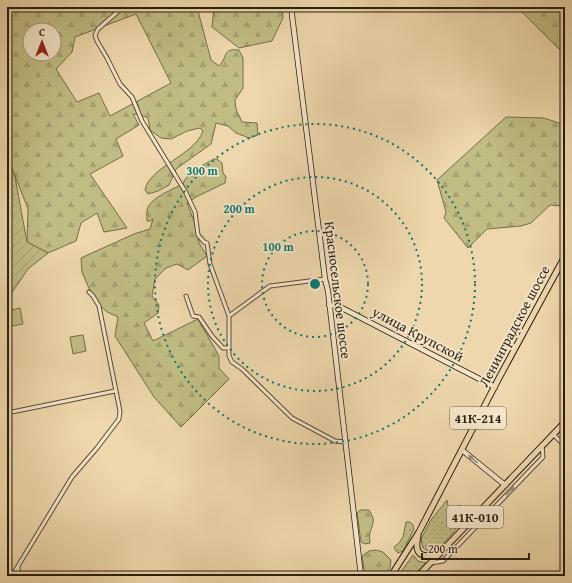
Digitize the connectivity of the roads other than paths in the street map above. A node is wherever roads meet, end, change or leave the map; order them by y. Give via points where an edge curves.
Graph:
1 (123, 7) edge
2 (291, 7) edge
3 (565, 256) edge
4 (325, 279) junction
5 (90, 292) dead end
6 (186, 296) dead end
7 (329, 305) junction
8 (229, 316) junction
9 (228, 348) junction
10 (495, 387) junction
11 (115, 391) junction
12 (7, 413) edge
13 (565, 422) edge
14 (553, 434) junction
15 (345, 442) junction
16 (542, 445) junction
17 (565, 446) edge
18 (462, 450) junction
19 (505, 485) junction
20 (419, 532) junction
21 (438, 555) junction
22 (400, 563) junction
23 (431, 563) junction
24 (18, 567) junction
25 (12, 576) edge
26 (19, 576) edge
27 (361, 576) edge
28 (388, 576) edge
29 (391, 576) edge
30 (418, 576) edge

1 - 8 street via 98,29 96,41 120,84 132,97 142,121 185,191 195,212 198,235 207,243 210,264
2 - 4 main road, Красносельское шоссе
3 - 10 main road, Ленинградское шоссе / 41К-214
4 - 7 main road, Красносельское шоссе
4 - 8 street via 270,286
5 - 11 street via 99,306
6 - 9 street via 193,316 199,317 223,348
7 - 10 main road, улица Крупской via 338,306
7 - 15 main road, Красносельское шоссе
8 - 9 street
9 - 15 street via 232,362 292,418 335,441
10 - 18 main road, Ленинградское шоссе / 41К-214
11 - 12 street
11 - 24 street via 120,411 119,419 72,477
13 - 14 main road, 41К-010
14 - 16 main road, 41К-010
14 - 17 street
15 - 27 main road, Красносельское шоссе
16 - 19 main road, 41К-010
23 -> 16 street via 442,561 543,457
19 -> 18 main road
18 - 20 main road, Ленинградское шоссе / 41К-214
19 - 21 main road, 41К-010
20 - 21 main road via 416,548 418,552 422,556
20 - 22 main road, Ленинградское шоссе / 41К-214
21 - 23 main road, 41К-010
22 - 28 main road
22 - 29 main road, Ленинградское шоссе / 41К-214
23 - 30 main road, 41К-010
24 - 25 street
24 - 26 street

